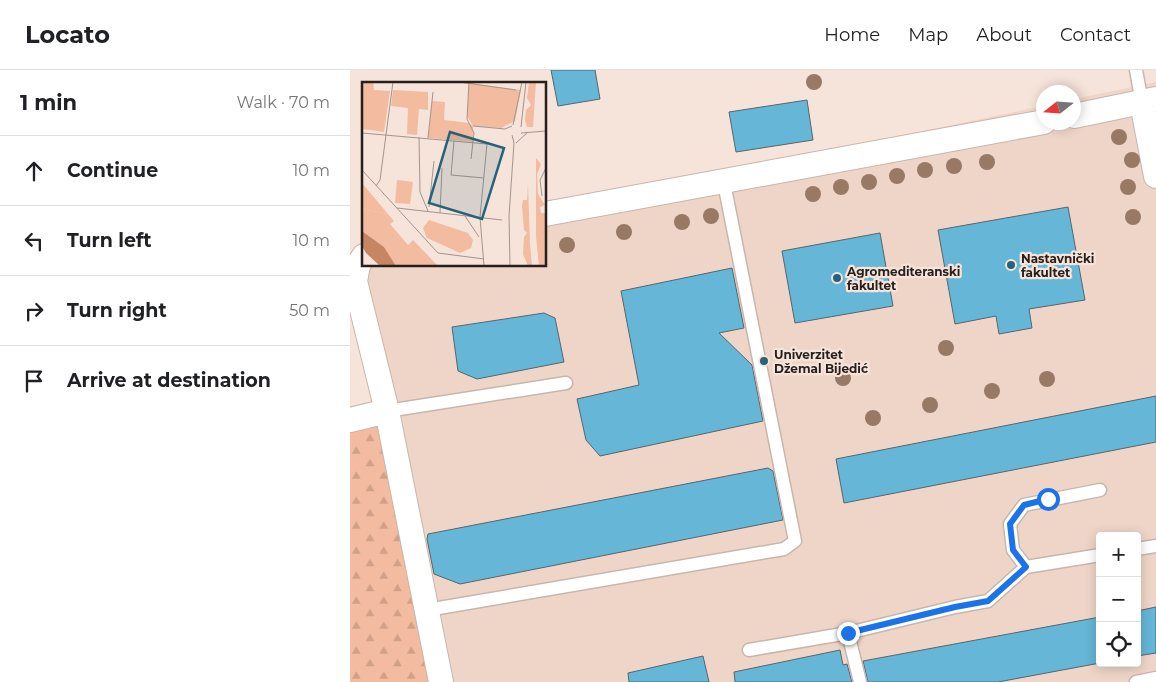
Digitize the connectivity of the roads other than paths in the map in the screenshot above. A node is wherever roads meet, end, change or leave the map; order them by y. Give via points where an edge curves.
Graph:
1 (1136, 70) edge
2 (1149, 101) edge
3 (1081, 115) edge
4 (1036, 124) edge
5 (1156, 176) edge
6 (724, 183) junction
7 (546, 214) edge
8 (362, 259) edge
9 (566, 383) dead end
10 (387, 412) junction
11 (350, 420) edge
12 (1100, 490) dead end
13 (1156, 546) edge
14 (1141, 548) edge
15 (1096, 556) edge
16 (1026, 567) junction
17 (427, 610) junction
18 (848, 633) junction
19 (749, 650) dead end
20 (1156, 678) edge
21 (442, 682) edge
22 (860, 682) edge
23 (1136, 682) edge

1 - 2 lane
2 - 3 street
2 - 5 street
4 - 6 street
6 - 7 street
6 - 17 lane via 795,541 784,550
8 - 10 street via 355,281
9 - 10 lane
10 - 11 street
10 - 17 street
12 - 16 lane via 1024,505 1010,524 1013,550
13 - 14 lane
15 - 16 lane
16 - 18 lane via 988,601
17 - 21 street
18 - 19 lane
18 - 22 lane
20 - 23 lane

